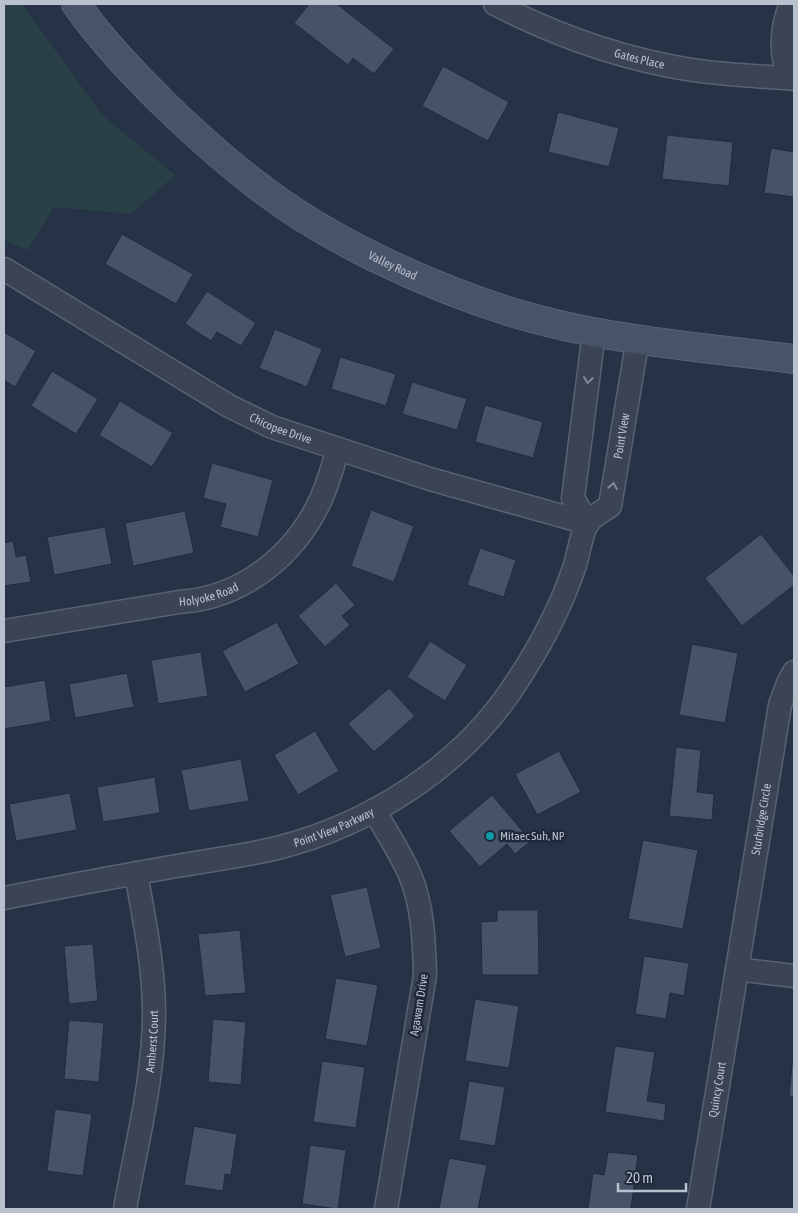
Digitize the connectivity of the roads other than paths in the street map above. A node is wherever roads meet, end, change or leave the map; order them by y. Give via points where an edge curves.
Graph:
1 (76, 4) edge
2 (495, 4) edge
3 (791, 4) edge
4 (792, 79) edge
5 (4, 269) edge
6 (594, 332) junction
7 (638, 338) junction
8 (794, 359) edge
9 (338, 449) junction
10 (587, 523) junction
11 (4, 631) edge
12 (794, 672) edge
13 (374, 810) junction
14 (136, 873) junction
15 (4, 898) edge
16 (737, 969) junction
17 (794, 976) edge
18 (125, 1209) edge
19 (386, 1209) edge
20 (698, 1209) edge

1 - 6 main road, Valley Road via 138,79 195,134 259,188 329,232 396,267 512,312
2 - 4 street, Gates Place via 574,40 633,58 693,70
3 - 4 street via 783,34 783,54
5 - 9 street, Chicopee Drive via 229,406 272,427
6 - 7 main road, Valley Road
6 -> 10 street via 573,498
7 - 8 main road, Valley Road
10 -> 7 street, Point View via 610,506
9 - 10 street, Chicopee Drive via 430,479
9 - 11 street, Holyoke Road via 321,499 305,527 286,552 247,583 196,601
10 - 13 street, Point View Parkway via 563,595 533,658 507,697 477,733 438,769
12 - 16 street, Sturbridge Circle via 780,705
13 - 14 street, Point View Parkway via 326,832 278,848
13 - 19 street, Agawam Drive via 410,875 420,906 424,940 425,975
14 - 15 street, Point View Parkway
14 - 18 street, Amherst Court via 152,968 154,1013 152,1059
16 - 17 street
16 - 20 street, Quincy Court

